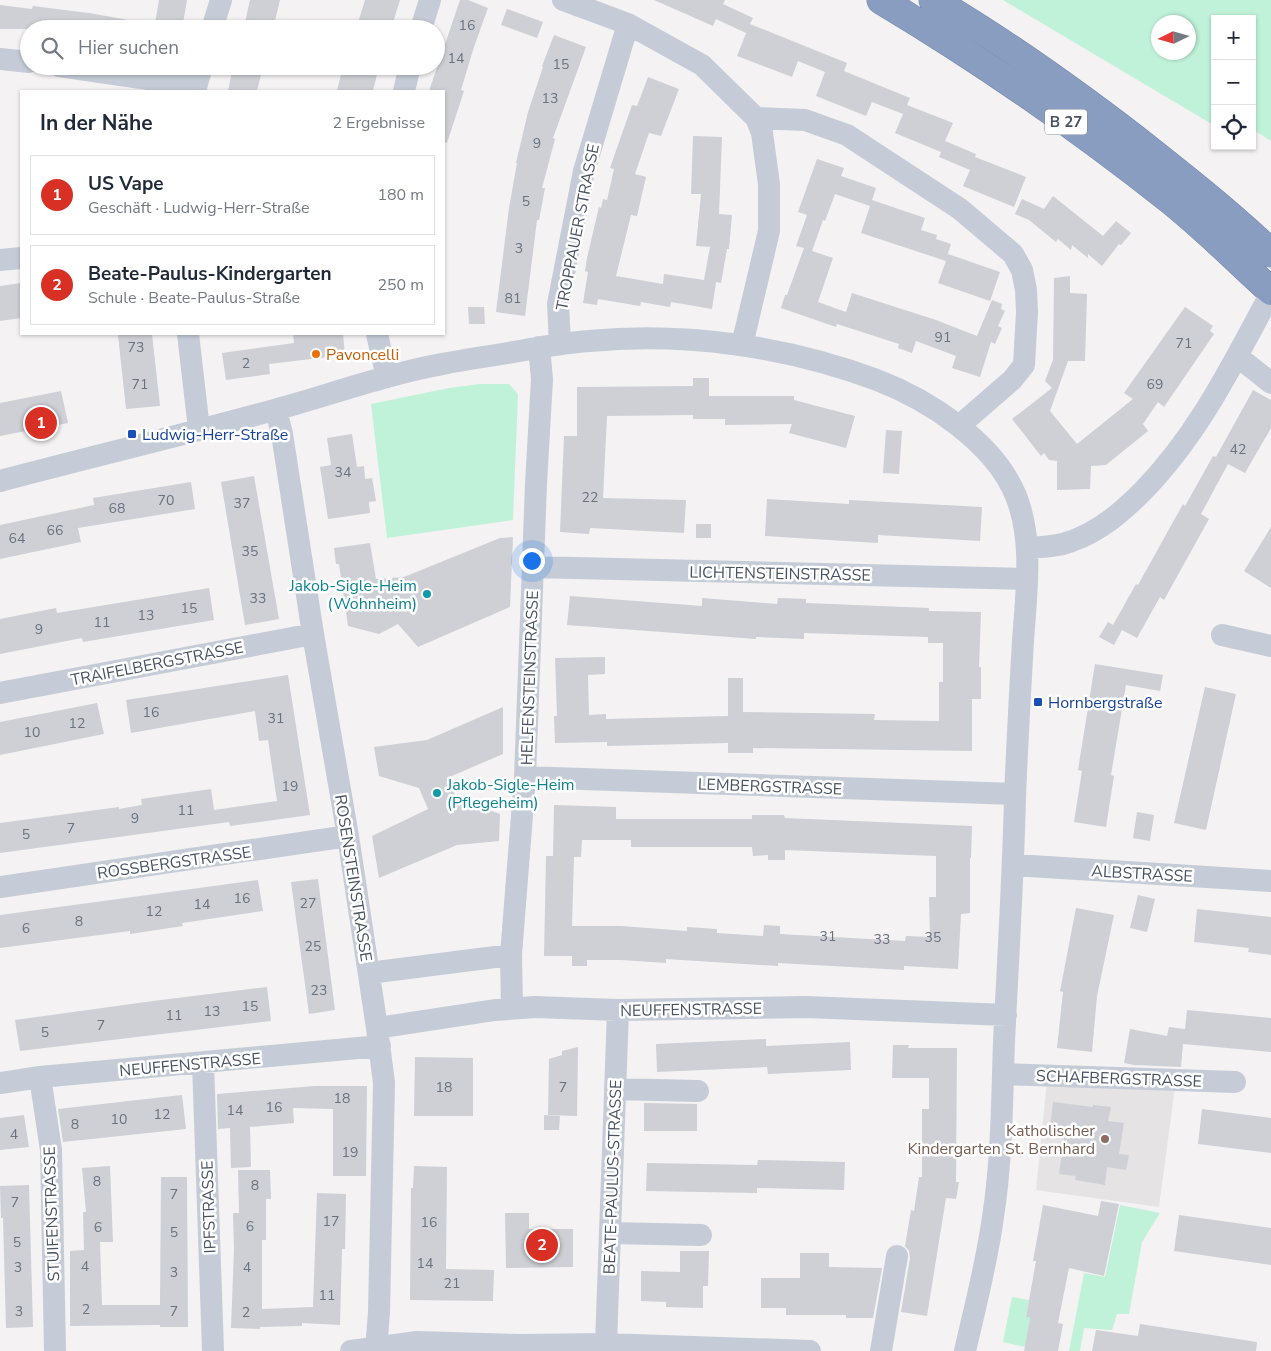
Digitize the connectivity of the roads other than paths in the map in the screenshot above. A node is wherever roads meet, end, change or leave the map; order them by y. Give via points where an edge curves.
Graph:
1 (221, 0) edge
2 (430, 0) edge
3 (563, 0) edge
4 (881, 0) edge
5 (933, 0) edge
6 (215, 20) edge
7 (424, 20) edge
8 (628, 24) junction
9 (0, 59) edge
10 (20, 61) edge
11 (142, 75) edge
12 (408, 75) edge
13 (198, 81) edge
14 (404, 90) edge
15 (756, 118) junction
16 (1262, 244) edge
17 (20, 258) edge
18 (0, 260) edge
19 (1271, 292) edge
20 (188, 335) edge
21 (377, 335) edge
22 (742, 345) junction
23 (550, 346) junction
24 (1237, 356) junction
25 (387, 376) junction
26 (1271, 383) edge
27 (276, 410) junction
28 (959, 426) junction
29 (199, 429) junction
30 (0, 481) edge
31 (1026, 548) junction
32 (533, 567) junction
33 (1027, 579) junction
34 (313, 634) junction
35 (1222, 635) dead end
36 (1271, 646) edge
37 (0, 692) edge
38 (526, 777) junction
39 (1015, 794) junction
40 (348, 836) junction
41 (1014, 865) junction
42 (1271, 881) edge
43 (0, 888) edge
44 (511, 955) junction
45 (369, 973) junction
46 (512, 1008) junction
47 (618, 1010) junction
48 (1006, 1015) junction
49 (378, 1037) junction
50 (203, 1063) junction
51 (1003, 1074) junction
52 (40, 1077) junction
53 (1235, 1082) dead end
54 (0, 1083) edge
55 (615, 1089) junction
56 (698, 1091) dead end
57 (610, 1234) junction
58 (701, 1235) dead end
59 (897, 1256) dead end
60 (606, 1344) junction
61 (376, 1349) edge
62 (55, 1351) edge
63 (214, 1351) edge
64 (350, 1351) edge
65 (810, 1351) edge
66 (881, 1351) edge
67 (966, 1351) edge

1 - 6 street
2 - 7 street
3 - 8 street
4 - 19 highway, B 27 via 948,40 1072,126 1171,201
5 - 16 highway, B 27 via 1090,104 1186,178
8 - 15 street via 702,65
8 - 23 street, TROPPAUER STRASSE via 584,171
9 - 10 street
11 - 13 street
12 - 14 street
15 - 22 street via 762,134 769,184 769,231
15 - 28 street via 805,120 847,135 960,209 1013,254 1022,270 1026,290 1024,365 1012,380
17 - 18 street
19 - 24 street
20 - 29 street
21 - 25 street
22 - 23 street via 627,338
22 - 28 street via 787,352 878,381 921,400
23 - 25 street
23 - 32 street, HELFENSTEINSTRASSE via 542,371
24 - 26 street
24 - 31 street via 1186,442 1122,511 1071,542
25 - 27 street
27 - 29 street
27 - 34 street, ROSENSTEINSTRASSE
28 - 31 street via 987,452 1008,481 1018,500
29 - 30 street
31 - 33 street
32 - 33 street, LICHTENSTEINSTRASSE
32 - 38 street, HELFENSTEINSTRASSE
33 - 39 street
34 - 37 street, TRAIFELBERGSTRASSE
34 - 40 street, ROSENSTEINSTRASSE
35 - 36 street
38 - 39 street, LEMBERGSTRASSE
38 - 44 street, HELFENSTEINSTRASSE
39 - 41 street
40 - 43 street, ROSSBERGSTRASSE
40 - 45 street, ROSENSTEINSTRASSE
41 - 42 street, ALBSTRASSE
41 - 48 street
44 - 45 street
44 - 46 street, HELFENSTEINSTRASSE
45 - 49 street, ROSENSTEINSTRASSE
46 - 47 street, NEUFFENSTRASSE
46 - 49 street, NEUFFENSTRASSE
47 - 48 street, NEUFFENSTRASSE via 806,1007
47 - 55 street, BEATE-PAULUS-STRASSE
48 - 51 street
49 - 50 street, NEUFFENSTRASSE
49 - 61 street, ROSENSTEINSTRASSE via 384,1083
50 - 52 street, NEUFFENSTRASSE
50 - 63 street, IPFSTRASSE
51 - 53 street, SCHAFBERGSTRASSE
51 - 67 street via 994,1215
52 - 54 street, NEUFFENSTRASSE
52 - 62 street, STUIFENSTRASSE via 51,1150
55 - 56 street
55 - 57 street, BEATE-PAULUS-STRASSE
57 - 58 street
57 - 60 street, BEATE-PAULUS-STRASSE
59 - 66 street
60 - 61 street via 417,1342
60 - 65 street
61 - 64 street

